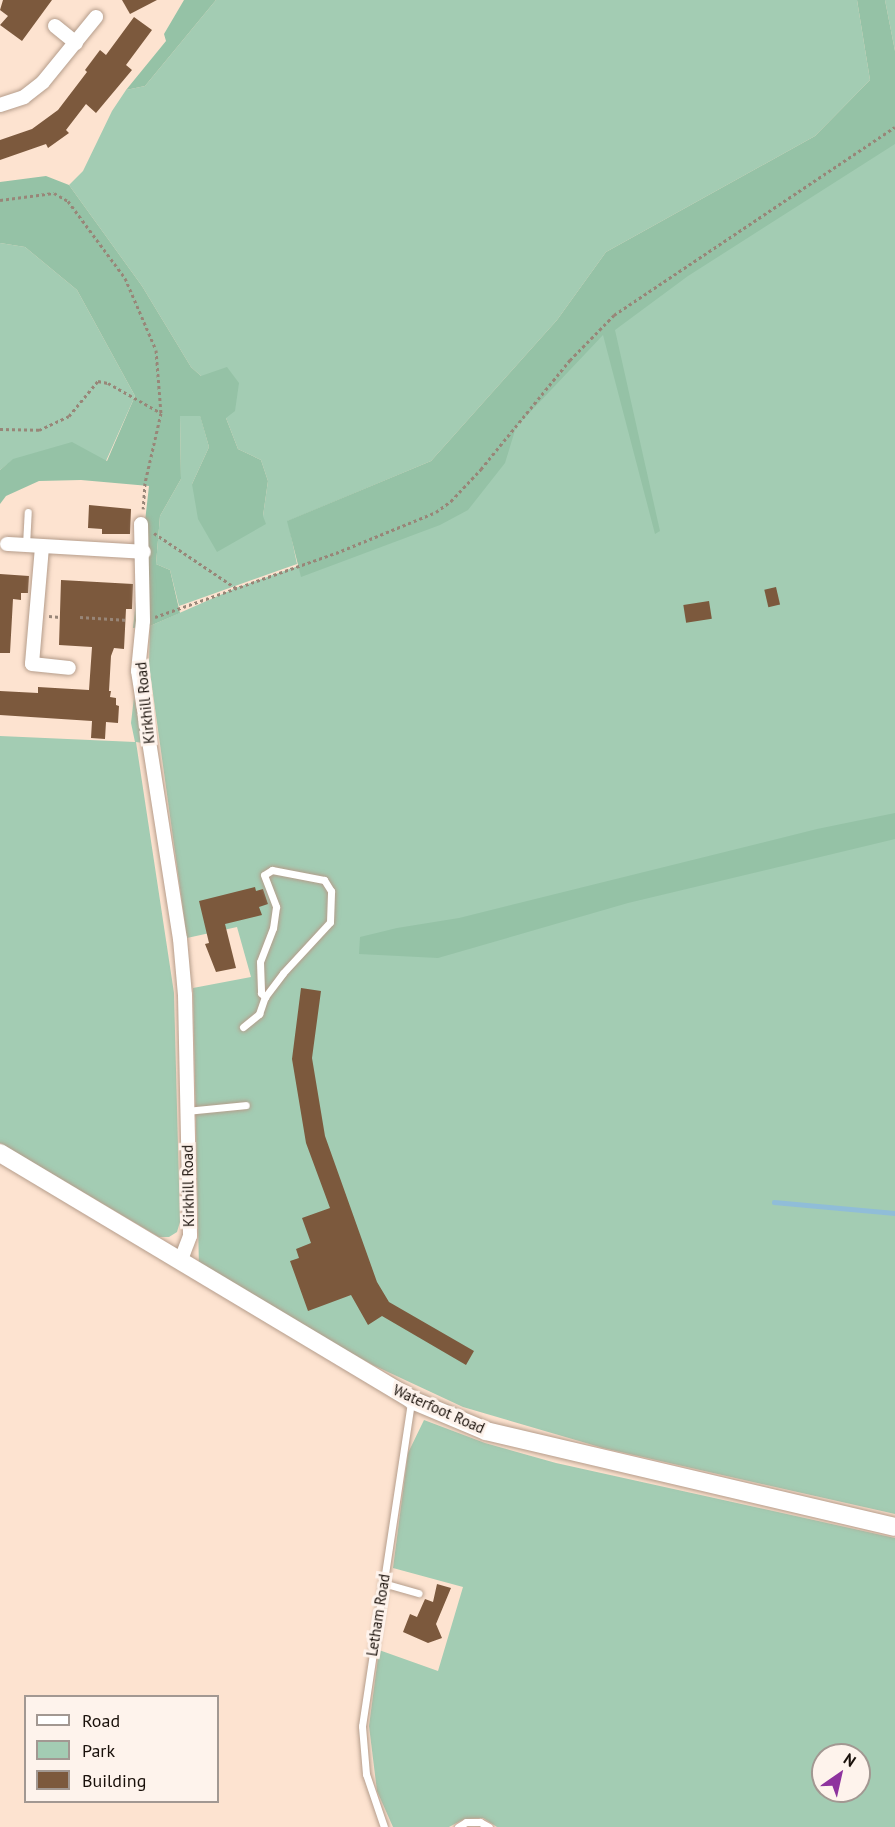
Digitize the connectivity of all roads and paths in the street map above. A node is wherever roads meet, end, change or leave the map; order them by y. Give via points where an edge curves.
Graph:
1 (96, 17) dead end
2 (55, 26) dead end
3 (76, 43) junction
4 (0, 105) edge
5 (895, 127) edge
6 (0, 200) edge
7 (161, 413) junction
8 (0, 429) edge
9 (28, 512) dead end
10 (141, 525) junction
11 (7, 544) dead end
12 (26, 545) junction
13 (42, 547) junction
14 (144, 552) junction
15 (236, 588) junction
16 (80, 618) dead end
17 (143, 621) junction
18 (69, 668) dead end
19 (265, 997) junction
20 (243, 1027) dead end
21 (246, 1105) dead end
22 (187, 1111) junction
23 (0, 1153) edge
24 (180, 1262) junction
25 (412, 1400) junction
26 (895, 1527) edge
27 (383, 1583) junction
28 (419, 1593) dead end
29 (384, 1827) edge
30 (458, 1827) edge
31 (489, 1827) edge

1 - 3 street
2 - 3 street
3 - 4 street via 43,82 24,97
5 - 15 path via 614,315 570,360 481,469 436,512
6 - 7 path via 54,193 68,201 125,278 156,350
7 - 8 path via 98,381 69,416 39,430
7 - 10 path via 145,483
9 - 12 lane
10 - 14 street, Kirkhill Road
10 - 15 path
11 - 12 street
12 - 13 street
13 - 14 street
13 - 18 street via 32,664
14 - 17 street, Kirkhill Road
15 - 17 path
16 - 17 path
17 - 22 street, Kirkhill Road via 138,671 180,939
19 - 19 lane via 330,922 331,891 324,880 272,870 264,875 276,907 260,962 261,993
19 - 20 lane via 259,1014
21 - 22 lane
22 - 24 street, Kirkhill Road via 190,1236
23 - 24 street, Waterfoot Road
24 - 25 street, Waterfoot Road
25 - 26 street, Waterfoot Road via 497,1434
25 - 27 lane, Letham Road
27 - 28 lane
27 - 29 lane, Letham Road via 364,1701 363,1734 366,1774
30 - 31 lane via 466,1822 480,1822

